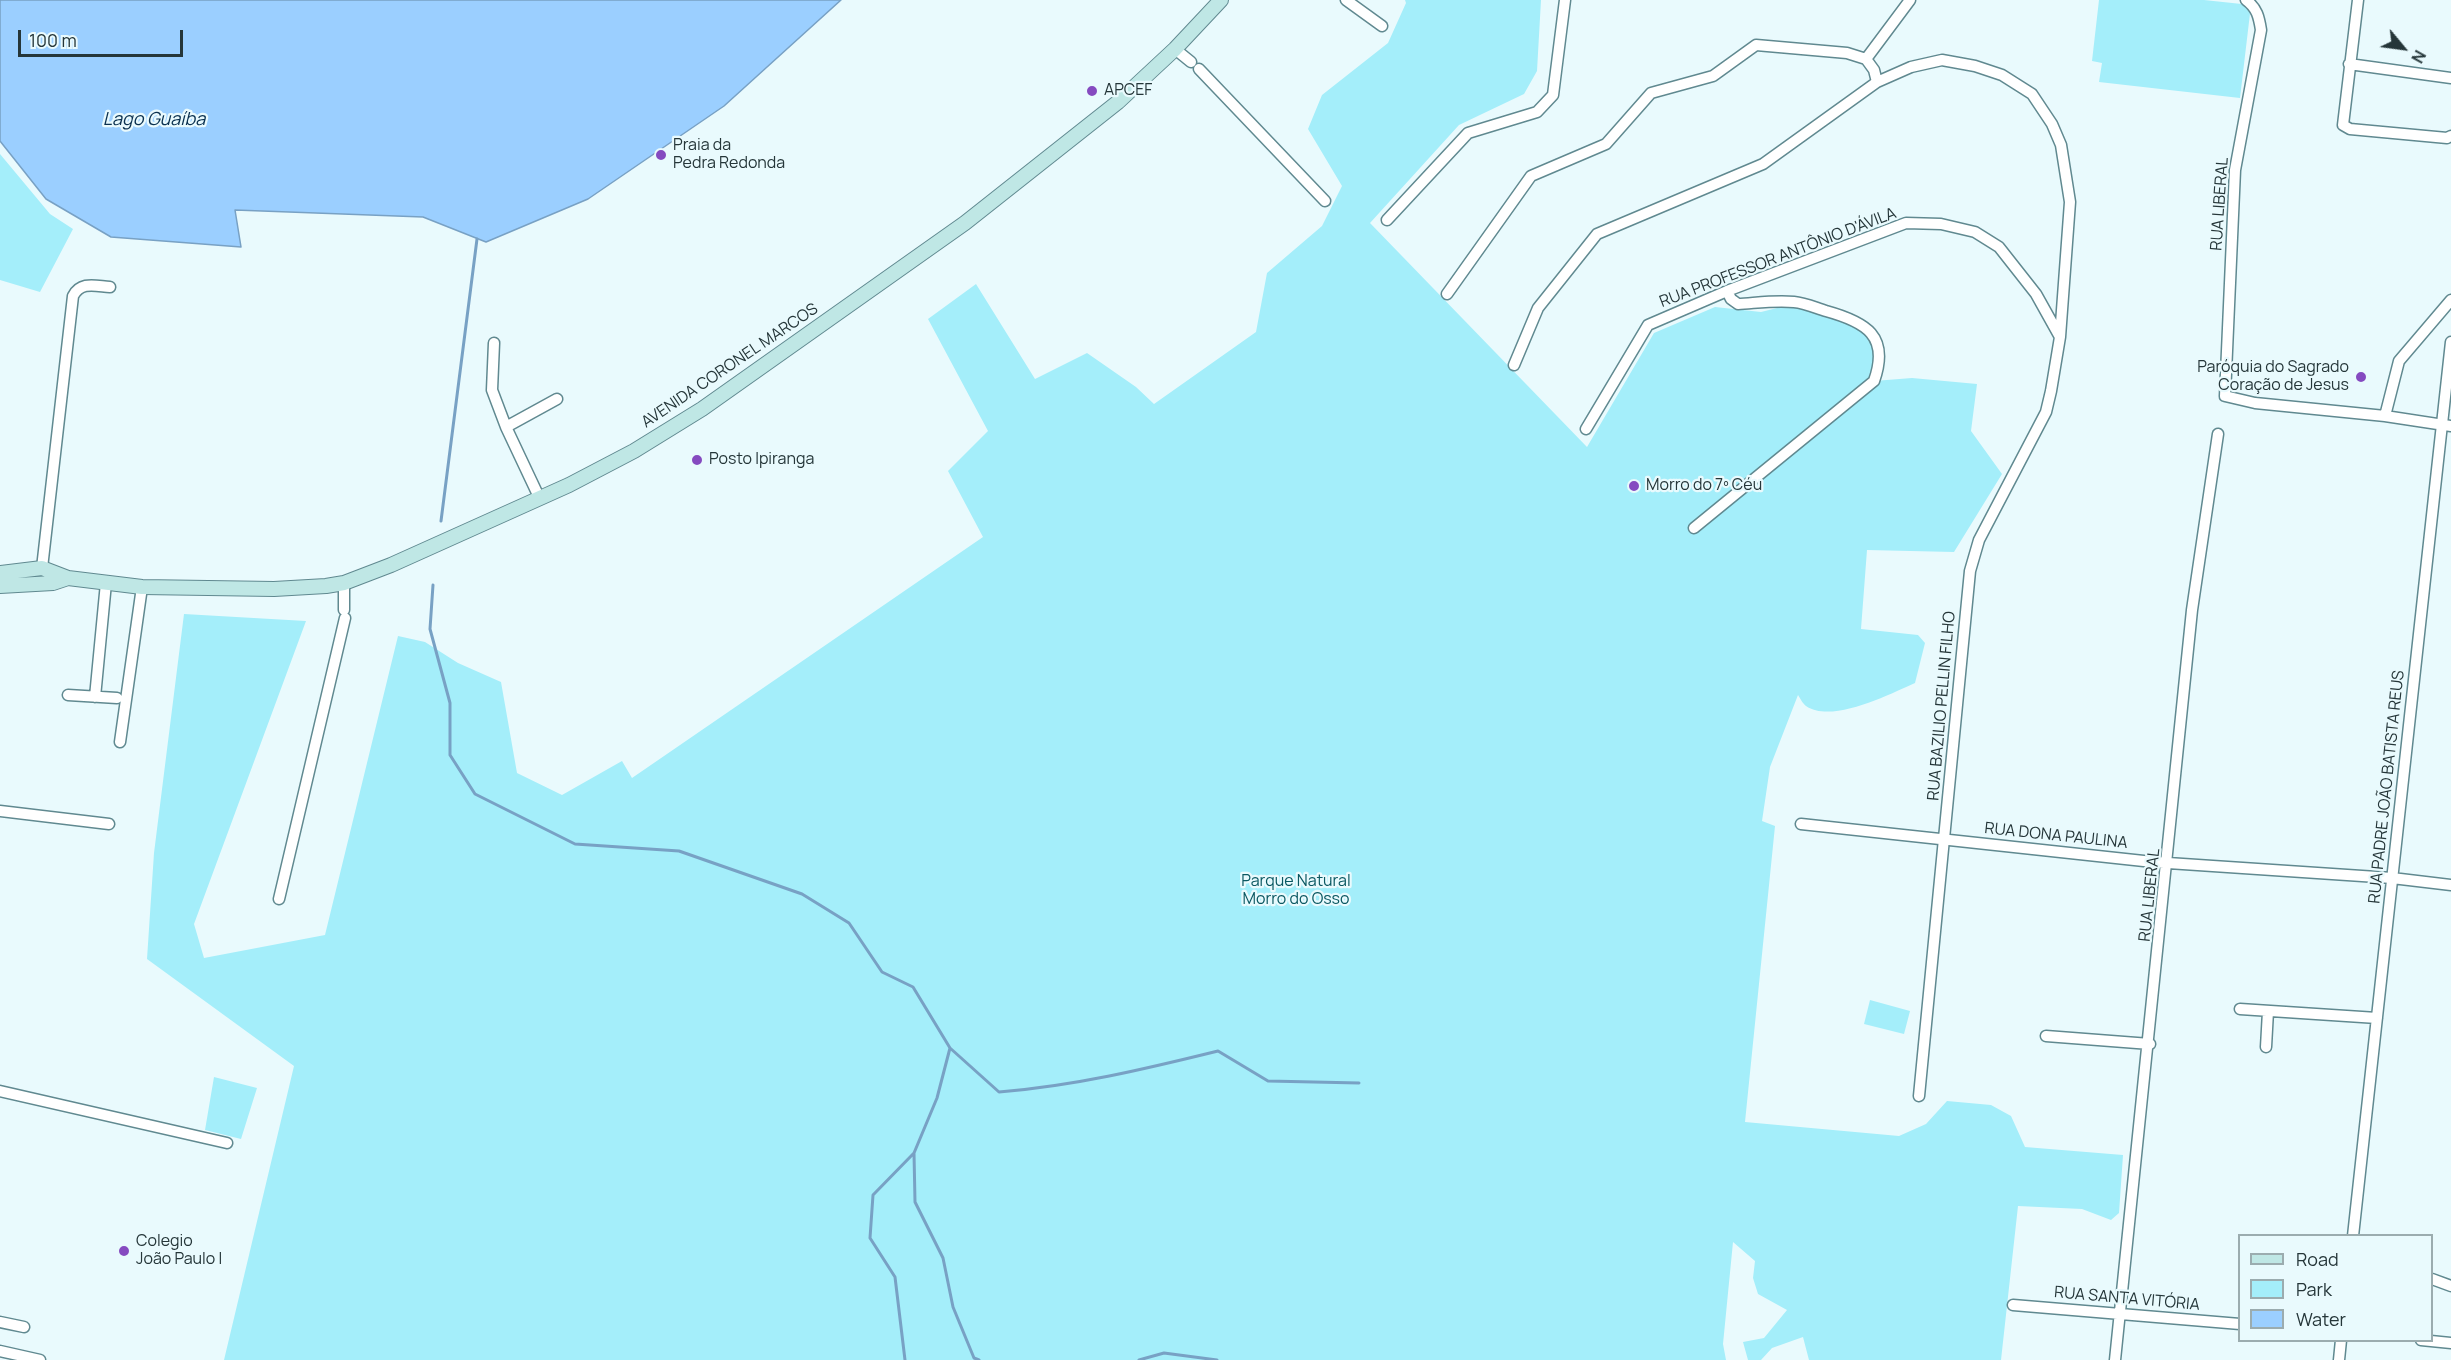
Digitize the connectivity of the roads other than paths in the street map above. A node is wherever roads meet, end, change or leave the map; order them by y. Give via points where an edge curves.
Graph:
1 (1221, 0) edge
2 (1346, 0) edge
3 (1565, 0) edge
4 (1910, 0) edge
5 (2246, 0) edge
6 (2358, 0) edge
7 (1382, 26) dead end
8 (1175, 49) junction
9 (1866, 59) junction
10 (2349, 64) junction
11 (2451, 78) edge
12 (1877, 82) junction
13 (2451, 136) edge
14 (1325, 201) dead end
15 (1388, 220) dead end
16 (110, 287) dead end
17 (1727, 291) junction
18 (1447, 294) dead end
19 (2451, 300) edge
20 (2060, 337) junction
21 (2451, 342) edge
22 (494, 343) dead end
23 (1514, 365) dead end
24 (557, 399) dead end
25 (2385, 416) junction
26 (2446, 426) edge
27 (506, 427) junction
28 (1586, 429) dead end
29 (2218, 434) dead end
30 (539, 497) junction
31 (1694, 528) dead end
32 (42, 568) junction
33 (0, 573) edge
34 (68, 578) junction
35 (106, 583) junction
36 (344, 583) junction
37 (0, 586) edge
38 (142, 587) junction
39 (68, 695) dead end
40 (95, 697) junction
41 (117, 698) dead end
42 (120, 742) dead end
43 (0, 811) edge
44 (109, 824) dead end
45 (1802, 824) dead end
46 (1945, 838) junction
47 (2168, 863) junction
48 (2392, 878) junction
49 (2451, 885) edge
50 (279, 899) dead end
51 (2240, 1009) dead end
52 (2268, 1011) junction
53 (2377, 1018) junction
54 (2046, 1036) dead end
55 (2150, 1044) junction
56 (2266, 1047) dead end
57 (0, 1091) edge
58 (1919, 1096) dead end
59 (227, 1143) dead end
60 (2353, 1234) edge
61 (2433, 1280) edge
62 (2451, 1286) edge
63 (2013, 1305) dead end
64 (2121, 1313) junction
65 (0, 1323) edge
66 (2238, 1324) edge
67 (24, 1327) dead end
68 (2341, 1342) edge
69 (2433, 1342) edge
70 (2451, 1343) edge
71 (0, 1351) edge
72 (40, 1360) edge
73 (2115, 1360) edge
74 (2339, 1360) edge

1 - 8 main road, AVENIDA CORONEL MARCOS
2 - 7 street
3 - 15 street via 1553,95 1537,112 1468,133
4 - 9 street
5 - 25 street, RUA LIBERAL via 2253,5 2261,30 2235,170 2225,396 2255,403
6 - 10 street
8 - 14 street
8 - 30 main road, AVENIDA CORONEL MARCOS via 1071,141 903,268 702,409 634,451
9 - 12 street
9 - 18 street via 1847,53 1756,45 1712,77 1651,93 1606,144 1531,176
10 - 11 street
10 - 13 street via 2345,127
12 - 20 street, RUA BAZILIO PELLIN FILHO via 1911,67 1942,60 1974,66 2002,75 2031,94 2046,114 2061,145 2070,202
12 - 23 street, RUA BAZILIO PELLIN FILHO via 1763,164 1597,234 1538,308
16 - 32 street via 85,285 73,296
17 - 20 street, RUA PROFESSOR ANTÔNIO D'ÁVILA via 1906,224 1941,224 1975,232 1999,247 2036,294
17 - 28 street, RUA PROFESSOR ANTÔNIO D'ÁVILA via 1648,325
17 - 31 street via 1738,304 1794,302 1856,319 1876,340 1881,352 1880,365 1874,381
19 - 25 street via 2399,361
20 - 46 street, RUA BAZILIO PELLIN FILHO via 2046,412 1979,540 1970,571
21 - 26 street, RUA PADRE JOÃO BATISTA REUS
22 - 27 street via 492,390
24 - 27 street
25 - 26 street
26 - 48 street, RUA PADRE JOÃO BATISTA REUS
27 - 30 street
29 - 47 street, RUA LIBERAL via 2192,610
30 - 36 main road, AVENIDA CORONEL MARCOS
32 - 33 main road, AVENIDA CORONEL MARCOS
32 - 34 main road, AVENIDA CORONEL MARCOS
34 - 35 main road, AVENIDA CORONEL MARCOS
34 - 37 main road, AVENIDA CORONEL MARCOS via 53,583
35 - 38 main road, AVENIDA CORONEL MARCOS
35 - 40 street
36 - 38 main road, AVENIDA CORONEL MARCOS via 274,589
36 - 50 street via 344,614
38 - 42 street
39 - 40 street
40 - 41 street
43 - 44 street
45 - 46 street, RUA DONA PAULINA
46 - 47 street, RUA DONA PAULINA
46 - 58 street, RUA BAZILIO PELLIN FILHO
47 - 48 street, RUA DONA PAULINA
47 - 55 street, RUA LIBERAL
48 - 49 street, RUA DONA PAULINA
48 - 53 street, RUA PADRE JOÃO BATISTA REUS
51 - 52 street
52 - 53 street
52 - 56 street
53 - 60 street, RUA PADRE JOÃO BATISTA REUS
54 - 55 street
55 - 64 street, RUA LIBERAL
57 - 59 street
61 - 62 street
63 - 64 street, RUA SANTA VITÓRIA
64 - 66 street, RUA SANTA VITÓRIA
64 - 73 street, RUA LIBERAL
65 - 67 street
68 - 74 street
69 - 70 street
71 - 72 street

